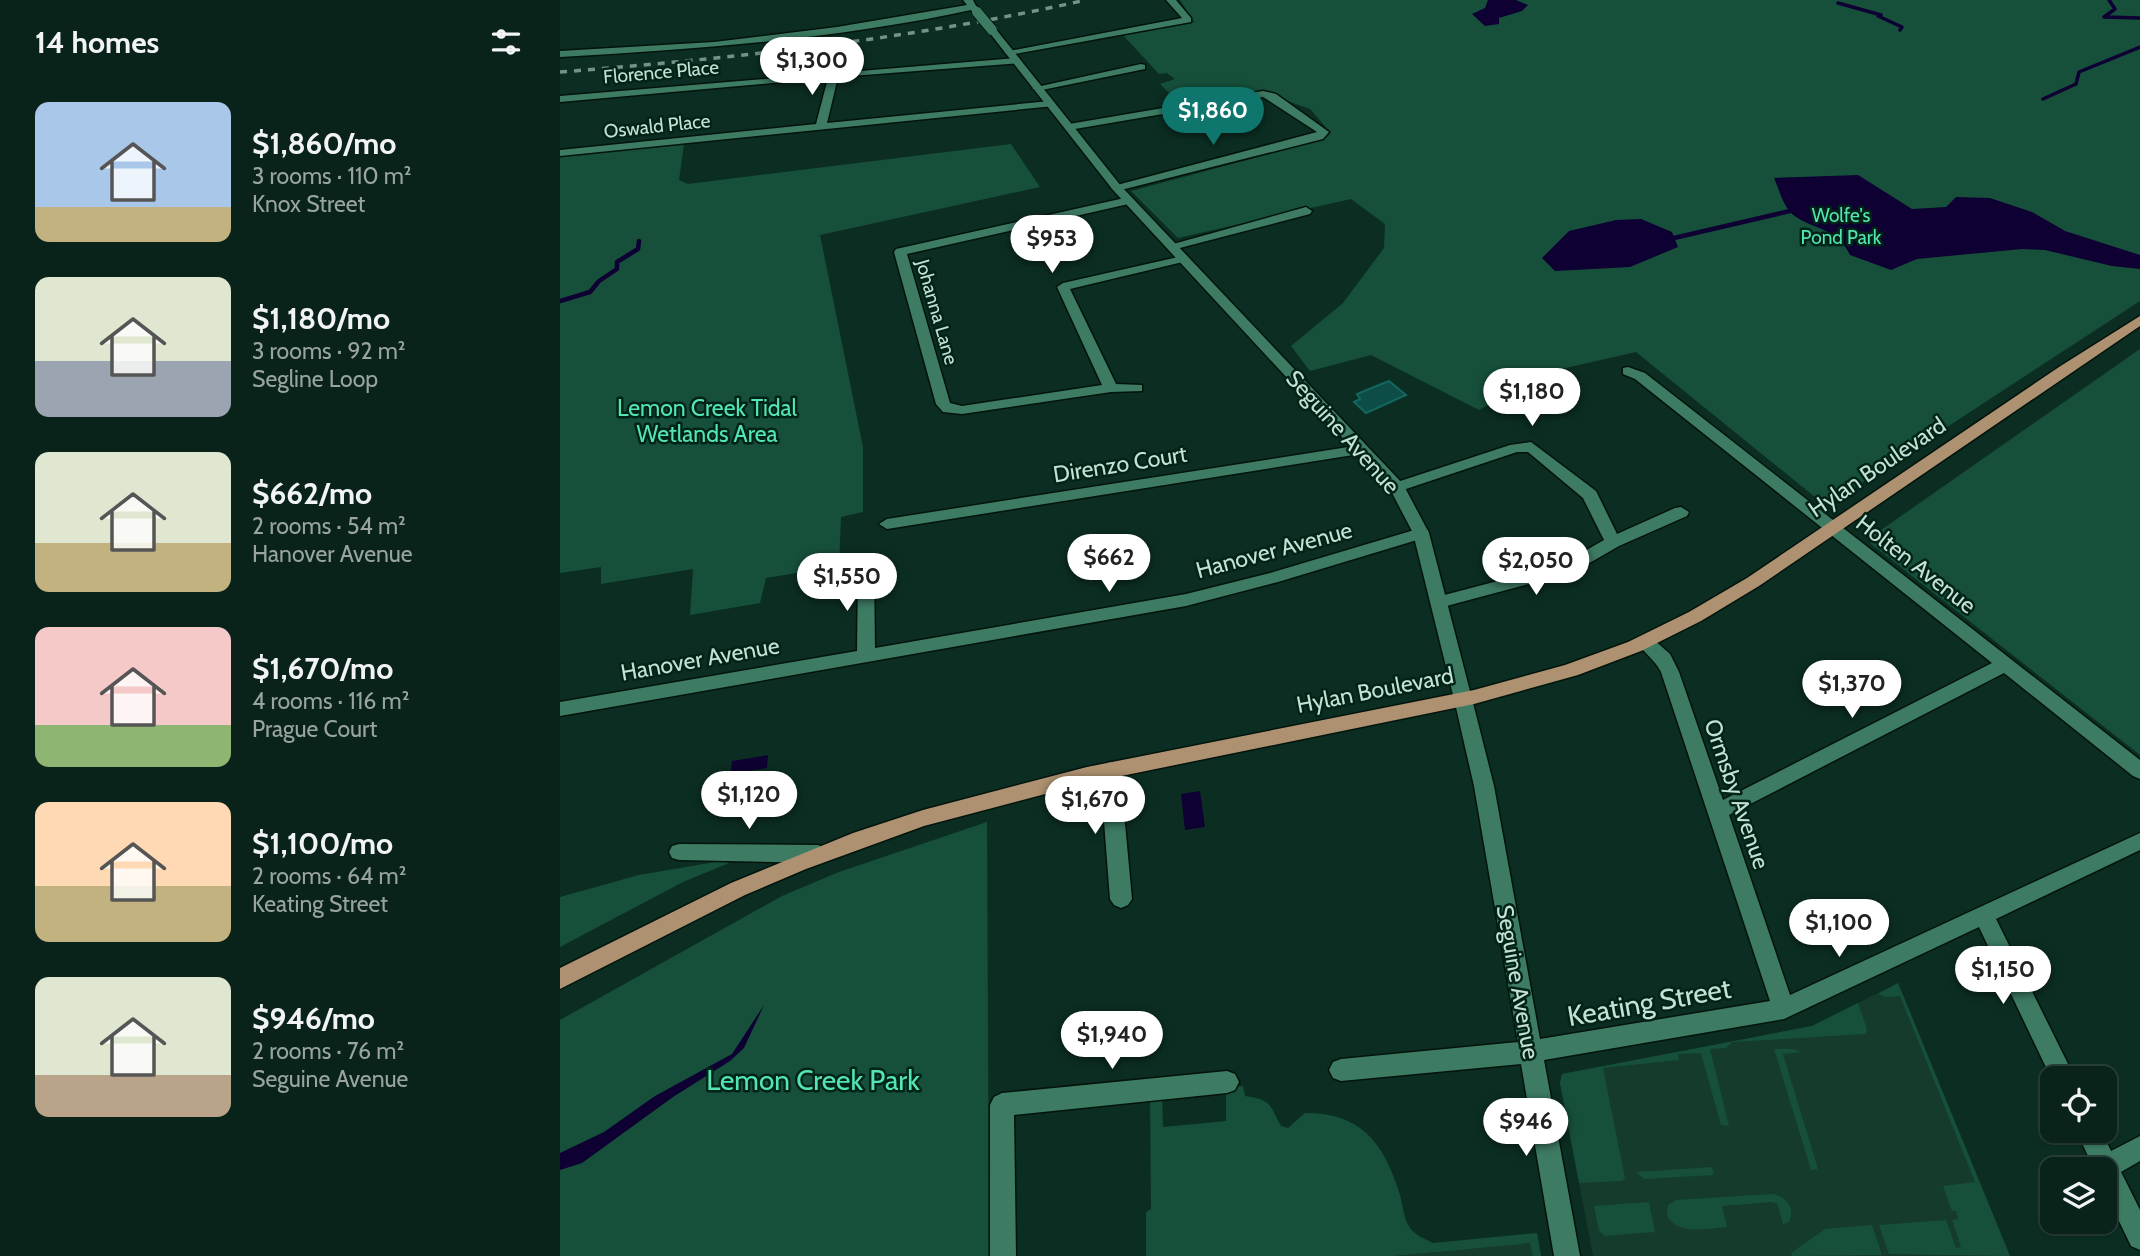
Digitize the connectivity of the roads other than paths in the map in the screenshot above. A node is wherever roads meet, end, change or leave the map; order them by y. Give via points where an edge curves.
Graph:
1 (1171, 0) edge
2 (973, 6) edge
3 (560, 54) edge
4 (1012, 56) junction
5 (1141, 67) dead end
6 (834, 74) junction
7 (1037, 88) junction
8 (560, 99) edge
9 (1050, 104) junction
10 (821, 127) junction
11 (1069, 128) junction
12 (560, 152) edge
13 (1117, 188) junction
14 (1129, 201) junction
15 (1307, 211) dead end
16 (1172, 246) junction
17 (1184, 258) junction
18 (2140, 320) edge
19 (1628, 371) dead end
20 (1111, 388) junction
21 (1137, 388) dead end
22 (1361, 450) junction
23 (1397, 487) junction
24 (1681, 512) dead end
25 (887, 524) dead end
26 (1833, 528) junction
27 (1421, 533) junction
28 (1613, 542) junction
29 (866, 570) dead end
30 (1439, 602) junction
31 (1646, 642) junction
32 (866, 655) junction
33 (2006, 664) junction
34 (1463, 699) junction
35 (560, 709) edge
36 (1110, 770) junction
37 (2140, 771) edge
38 (1717, 812) junction
39 (2140, 841) edge
40 (679, 852) dead end
41 (818, 854) junction
42 (1121, 899) dead end
43 (1984, 916) junction
44 (560, 979) edge
45 (1784, 1009) junction
46 (1530, 1052) junction
47 (2057, 1066) edge
48 (1341, 1070) dead end
49 (1227, 1082) dead end
50 (2140, 1148) edge
51 (2117, 1161) edge
52 (2117, 1190) edge
53 (2140, 1237) edge
54 (1003, 1256) edge
55 (1567, 1256) edge

1 - 4 street, Florence Place via 1188,20
2 - 3 street via 714,45
2 - 4 street, Seguine Avenue, bridge
4 - 6 street, Florence Place
4 - 7 street, Seguine Avenue
5 - 7 street
6 - 8 street, Florence Place
6 - 10 street
7 - 9 street, Seguine Avenue
9 - 10 street, Oswald Place
9 - 11 street, Seguine Avenue
10 - 12 street, Oswald Place
11 - 13 street, Seguine Avenue
11 - 13 street via 1263,94 1323,130 1324,134
13 - 14 street, Seguine Avenue
14 - 16 street, Seguine Avenue
14 - 20 street, Johanna Lane via 900,252 945,407 962,410
15 - 16 street
16 - 17 street, Seguine Avenue
17 - 20 street via 1063,287
17 - 22 street, Seguine Avenue
18 - 26 main road, Hylan Boulevard
19 - 26 street, Holten Avenue
20 - 21 street, Johanna Lane
22 - 23 street, Seguine Avenue
22 - 25 street, Direnzo Court
23 - 27 street, Seguine Avenue
23 - 28 street via 1515,448 1531,447 1590,495
24 - 28 street
26 - 31 main road, Hylan Boulevard via 1715,606
26 - 33 street, Holten Avenue
27 - 30 street, Seguine Avenue
27 - 32 street, Hanover Avenue via 1186,600
28 - 30 street via 1568,568
29 - 32 street
30 - 34 street, Seguine Avenue
31 - 34 main road, Hylan Boulevard via 1556,675
31 - 38 street, Ormsby Avenue via 1668,666
32 - 35 street, Hanover Avenue
33 - 37 street, Holten Avenue
33 - 38 street
34 - 36 main road, Hylan Boulevard
34 - 46 street, Seguine Avenue via 1484,786
36 - 41 main road, Hylan Boulevard via 953,807
36 - 42 street
38 - 45 street, Ormsby Avenue
39 - 43 street, Keating Street
40 - 41 street
41 - 44 main road, Hylan Boulevard via 667,921
43 - 45 street, Keating Street
43 - 47 street
45 - 46 street, Keating Street
46 - 48 street, Keating Street
46 - 55 street, Seguine Avenue
49 - 54 street via 1002,1105
50 - 51 street
52 - 53 street

